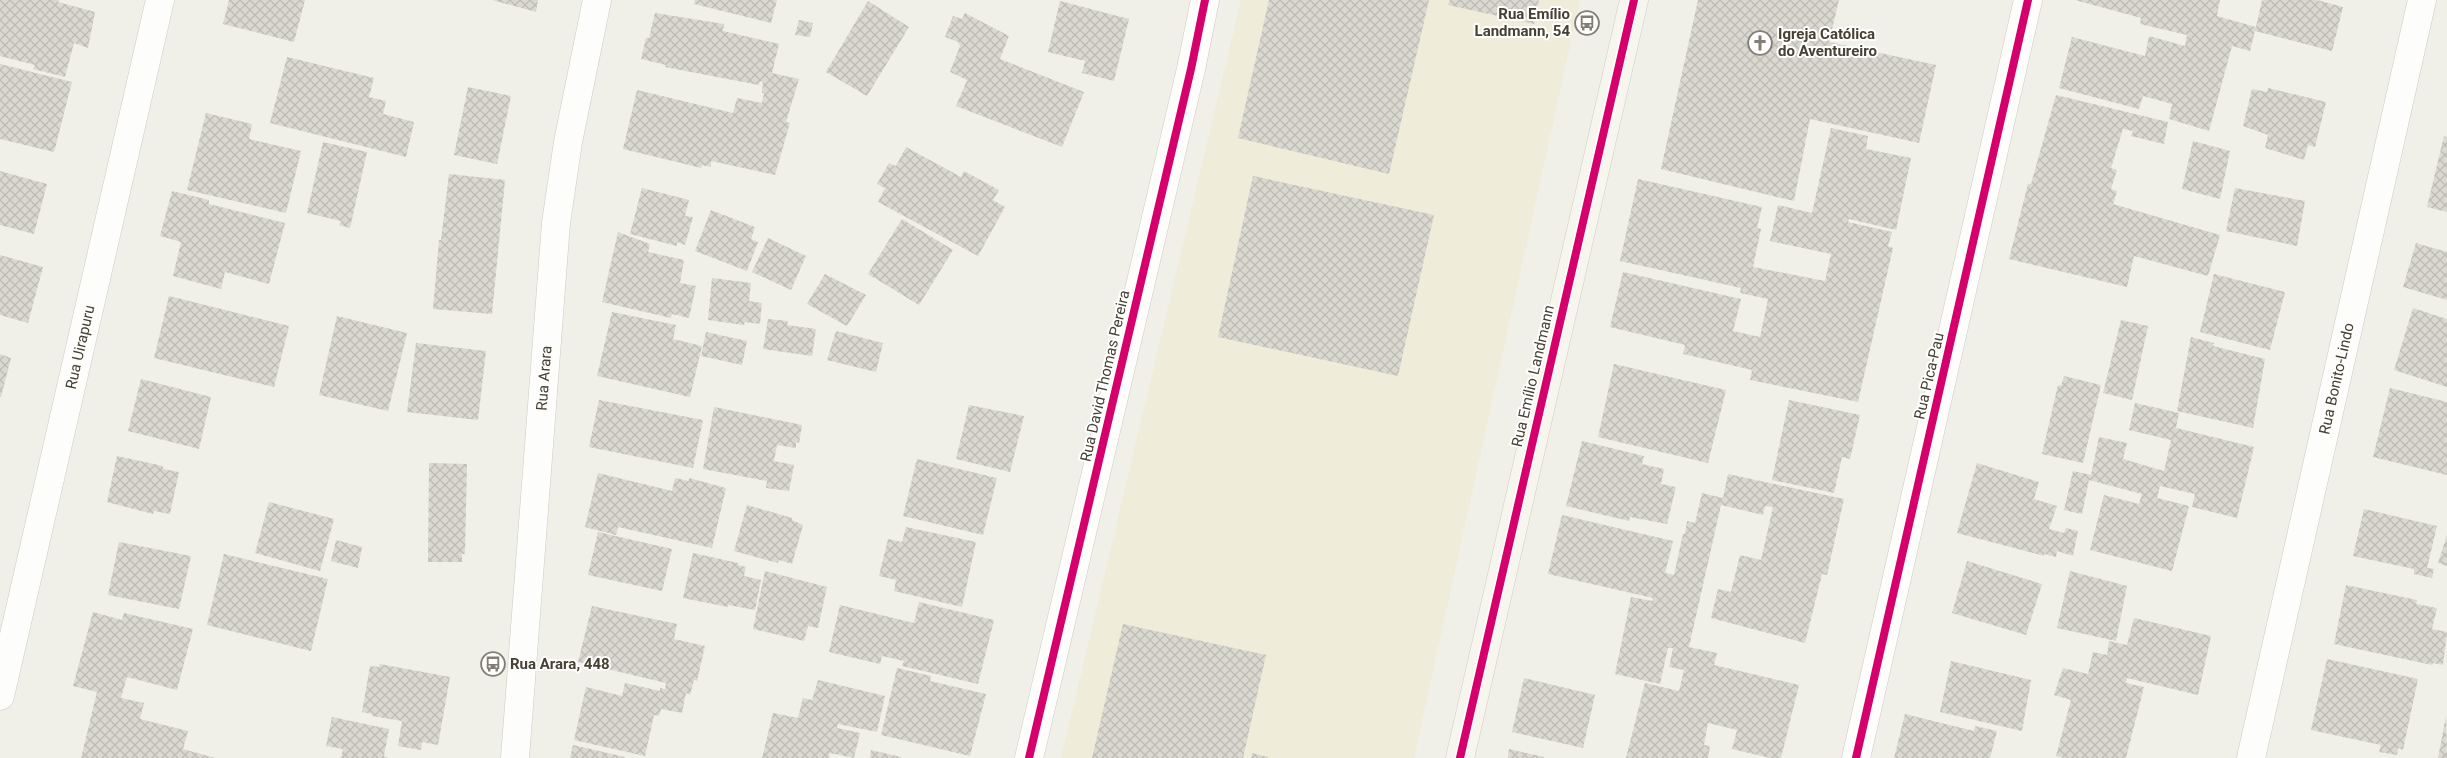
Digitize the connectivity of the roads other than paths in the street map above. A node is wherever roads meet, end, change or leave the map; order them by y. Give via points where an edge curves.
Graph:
1 (160, 0) edge
2 (597, 0) edge
3 (1205, 0) edge
4 (1634, 0) edge
5 (2028, 0) edge
6 (2422, 0) edge
7 (0, 696) edge
8 (515, 758) edge
9 (1029, 758) edge
10 (1460, 758) edge
11 (1856, 758) edge
12 (2251, 758) edge

1 - 7 street, Rua Uirapuru
2 - 8 street, Rua Arara via 568,142 556,223
3 - 9 street, Rua David Thomas Pereira
4 - 10 street, Rua Emílio Landmann
5 - 11 street, Rua Pica-Pau
6 - 12 street, Rua Bonito-Lindo

